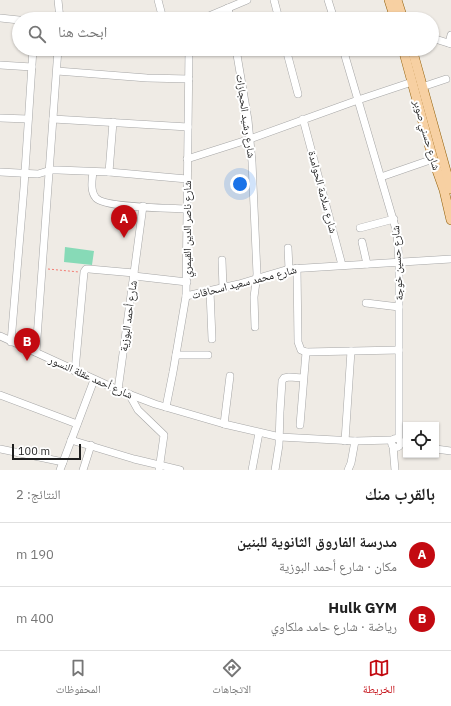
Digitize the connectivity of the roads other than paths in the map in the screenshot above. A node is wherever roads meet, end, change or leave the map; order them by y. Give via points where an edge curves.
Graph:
1 (58, 0) edge
2 (158, 0) edge
3 (247, 0) edge
4 (274, 0) edge
5 (328, 0) edge
6 (392, 0) edge
7 (228, 8) junction
8 (59, 12) edge
9 (162, 12) edge
10 (219, 12) edge
11 (229, 12) edge
12 (277, 12) edge
13 (332, 12) edge
14 (393, 12) edge
15 (399, 12) edge
16 (0, 18) edge
17 (12, 19) edge
18 (451, 35) edge
19 (439, 40) edge
20 (450, 43) edge
21 (33, 56) edge
22 (58, 56) edge
23 (189, 56) edge
24 (237, 56) edge
25 (288, 56) edge
26 (345, 56) edge
27 (405, 56) edge
28 (414, 56) edge
29 (0, 65) edge
30 (32, 67) junction
31 (57, 71) junction
32 (189, 79) junction
33 (446, 79) dead end
34 (412, 82) junction
35 (422, 87) junction
36 (298, 94) dead end
37 (358, 100) junction
38 (0, 118) edge
39 (53, 119) junction
40 (303, 119) junction
41 (28, 120) junction
42 (113, 122) junction
43 (188, 127) junction
44 (250, 139) junction
45 (187, 159) junction
46 (433, 159) junction
47 (49, 171) junction
48 (0, 172) edge
49 (92, 172) junction
50 (109, 172) junction
51 (25, 174) junction
52 (381, 177) junction
53 (187, 179) junction
54 (451, 188) edge
55 (143, 206) junction
56 (188, 209) junction
57 (451, 217) edge
58 (394, 219) junction
59 (360, 228) dead end
60 (362, 242) dead end
61 (288, 248) dead end
62 (451, 259) edge
63 (222, 260) dead end
64 (399, 263) junction
65 (367, 264) junction
66 (342, 265) junction
67 (293, 269) junction
68 (134, 275) junction
69 (256, 279) junction
70 (186, 282) junction
71 (223, 288) junction
72 (210, 291) junction
73 (186, 296) junction
74 (366, 303) dead end
75 (399, 307) junction
76 (255, 327) dead end
77 (0, 336) edge
78 (212, 339) dead end
79 (11, 342) junction
80 (399, 350) junction
81 (351, 351) junction
82 (36, 352) junction
83 (306, 352) junction
84 (176, 355) junction
85 (208, 355) dead end
86 (75, 371) junction
87 (230, 376) dead end
88 (303, 378) junction
89 (94, 380) junction
90 (118, 390) junction
91 (129, 394) junction
92 (0, 395) edge
93 (166, 407) junction
94 (77, 424) junction
95 (224, 424) junction
96 (300, 425) dead end
97 (259, 433) junction
98 (280, 437) junction
99 (71, 440) junction
100 (345, 441) junction
101 (355, 441) junction
102 (398, 443) edge
103 (91, 445) junction
104 (0, 449) edge
105 (439, 449) edge
106 (451, 451) edge
107 (63, 462) junction
108 (159, 467) edge
109 (60, 470) edge
110 (83, 470) edge
111 (180, 470) edge
112 (252, 470) edge
113 (275, 470) edge
114 (348, 470) edge
115 (395, 470) edge

1 - 8 street
2 - 9 street
3 - 7 street
4 - 12 street
5 - 13 street
6 - 14 main road
6 - 15 main road
7 - 10 street
7 - 11 street
16 - 17 street
18 - 20 street
19 - 20 street
21 - 30 street
22 - 31 street, شارع أحمد عقلة النسور
23 - 32 street, شارع ناصر الدين القيمري
24 - 44 street, شارع رشيد الحجازات
25 - 36 street
26 - 37 street, شارع حسين خوجة
27 - 34 main road, شارع حسني صوبر
28 - 35 main road, شارع حسني صوبر
29 - 30 street
30 - 41 street
31 - 32 street
31 - 39 street, شارع أحمد عقلة النسور
32 - 43 street, شارع ناصر الدين القيمري
33 - 35 street
34 - 37 street
34 - 46 main road, شارع حسني صوبر
35 - 54 main road, شارع حسني صوبر
37 - 40 street
37 - 52 street, شارع حسين خوجة
38 - 41 street
39 - 42 street
39 - 47 street, شارع أحمد عقلة النسور
40 - 44 street
40 - 66 street, شارع سلامة الحوامدة
41 - 51 street
42 - 43 street
42 - 50 street
43 - 45 street, شارع ناصر الدين القيمري
44 - 45 street
44 - 69 street, شارع رشيد الحجازات
45 - 53 street, شارع ناصر الدين القيمري
46 - 52 street
46 - 57 main road, شارع حسني صوبر
47 - 49 street
47 - 51 street
47 - 82 street, شارع أحمد عقلة النسور
48 - 51 street
49 - 50 street
49 - 55 street via 92,189 98,200 114,205
50 - 53 street
51 - 79 street
52 - 58 street, شارع حسين خوجة
53 - 56 street, شارع ناصر الدين القيمري
55 - 56 street
55 - 68 street
56 - 70 street, شارع ناصر الدين القيمري
58 - 59 street
58 - 64 street, شارع حسين خوجة
60 - 65 street
61 - 67 street
62 - 64 street, شارع محمد سعيد اسحاقات
63 - 71 street
64 - 65 street, شارع محمد سعيد اسحاقات
64 - 75 street, شارع حسين خوجة
65 - 66 street, شارع محمد سعيد اسحاقات
66 - 67 street, شارع محمد سعيد اسحاقات
67 - 69 street, شارع محمد سعيد اسحاقات
67 - 83 street via 298,342 301,350
68 - 70 street
68 - 86 street, شارع أحمد البوزية via 89,269 84,272
68 - 90 street, شارع أحمد البوزية
69 - 71 street, شارع محمد سعيد اسحاقات
69 - 76 street, شارع رشيد الحجازات
70 - 73 street, شارع ناصر الدين القيمري
71 - 72 street, شارع محمد سعيد اسحاقات
72 - 73 street, شارع محمد سعيد اسحاقات
72 - 78 street
73 - 84 street, شارع ناصر الدين القيمري
74 - 75 street
75 - 80 street, شارع حسين خوجة
77 - 79 street
79 - 82 street
80 - 81 street
80 - 102 street, شارع حسين خوجة
81 - 83 street
81 - 100 street
82 - 86 street, شارع أحمد عقلة النسور
83 - 88 street
84 - 85 street
84 - 93 street, شارع ناصر الدين القيمري
86 - 89 street, شارع أحمد عقلة النسور
87 - 95 street
88 - 96 street
88 - 98 street via 283,378
89 - 90 street, شارع أحمد عقلة النسور
89 - 94 street via 82,399
90 - 91 street, شارع أحمد عقلة النسور
91 - 93 street, شارع أحمد عقلة النسور
91 - 108 street via 138,410 164,435
92 - 94 street
93 - 95 street, شارع أحمد عقلة النسور
94 - 99 street
95 - 97 street, شارع أحمد عقلة النسور
97 - 98 street, شارع أحمد عقلة النسور
97 - 112 street
98 - 100 street, شارع أحمد عقلة النسور
98 - 113 street
99 - 103 street
99 - 107 street
100 - 101 street, شارع أحمد عقلة النسور
101 - 102 street, شارع أحمد عقلة النسور
101 - 114 street
102 - 115 street, شارع حسين خوجة
103 - 108 street
103 - 110 street
104 - 107 street
105 - 106 street
107 - 109 street
108 - 111 street

